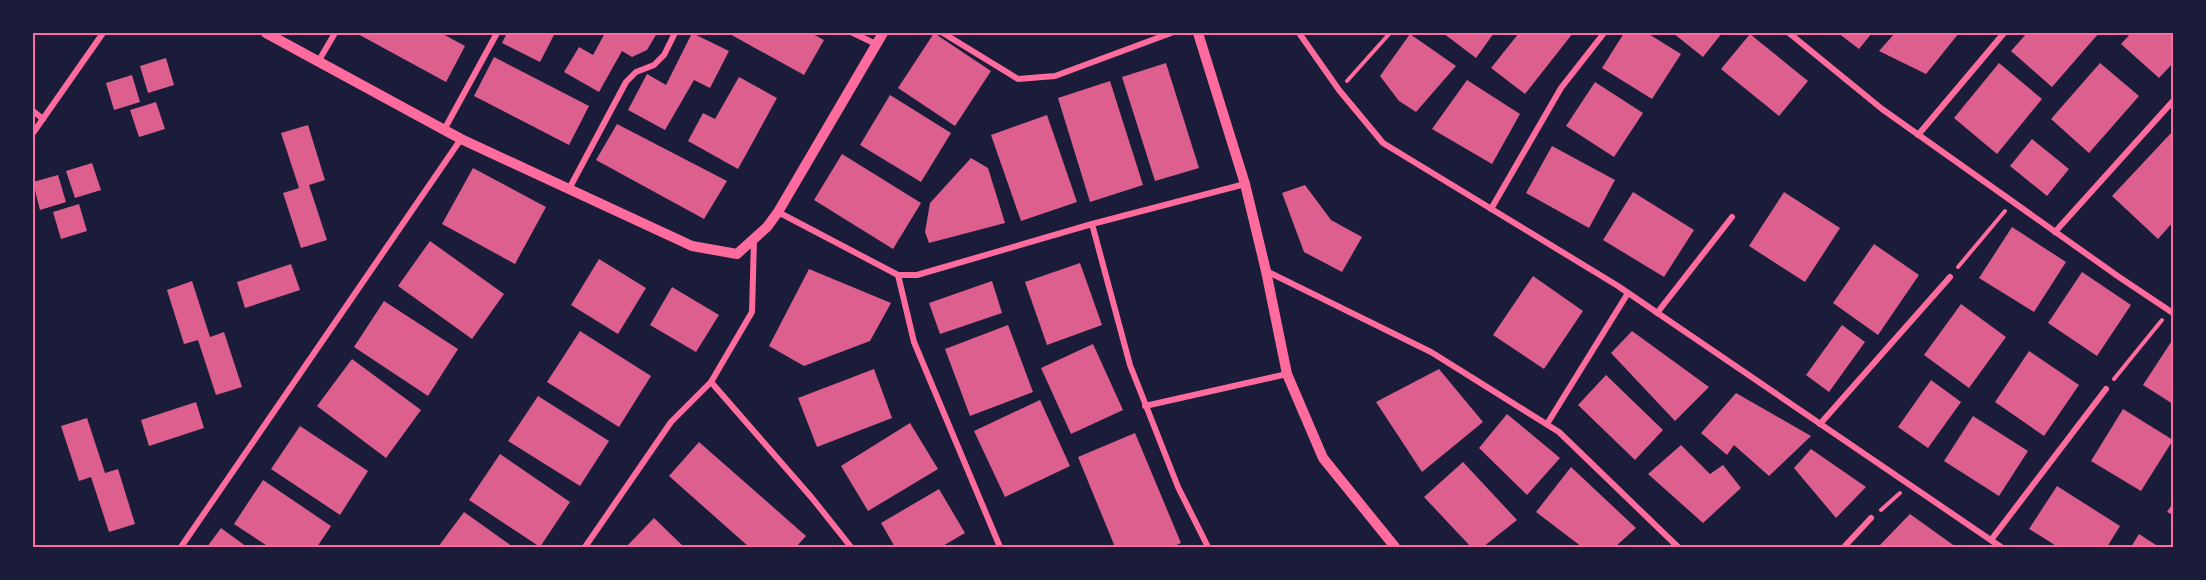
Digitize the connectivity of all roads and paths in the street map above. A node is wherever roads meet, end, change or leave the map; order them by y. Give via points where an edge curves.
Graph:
1 (102, 33) edge
2 (266, 33) edge
3 (335, 33) edge
4 (497, 33) edge
5 (675, 33) edge
6 (853, 33) edge
7 (883, 33) edge
8 (943, 33) edge
9 (1171, 33) edge
10 (1198, 33) edge
11 (1299, 33) edge
12 (1390, 33) edge
13 (1604, 33) edge
14 (1789, 33) edge
15 (2004, 33) edge
16 (876, 44) junction
17 (318, 62) junction
18 (1339, 90) junction
19 (2173, 101) edge
20 (33, 111) edge
21 (43, 119) junction
22 (444, 130) junction
23 (33, 133) edge
24 (1918, 135) junction
25 (460, 139) junction
26 (1245, 184) junction
27 (569, 189) junction
28 (2013, 201) junction
29 (1491, 209) junction
30 (778, 212) junction
31 (1732, 217) dead end
32 (1092, 224) junction
33 (2055, 232) junction
34 (754, 239) junction
35 (1266, 271) junction
36 (898, 275) junction
37 (1950, 277) joint
38 (1628, 293) junction
39 (1657, 312) junction
40 (2171, 312) edge
41 (1287, 374) junction
42 (711, 381) junction
43 (2106, 389) joint
44 (1145, 406) junction
45 (1547, 424) junction
46 (1820, 424) junction
47 (1910, 485) junction
48 (1871, 518) joint
49 (1991, 540) junction
50 (182, 547) edge
51 (585, 547) edge
52 (851, 547) edge
53 (1000, 547) edge
54 (1208, 547) edge
55 (1395, 547) edge
56 (1678, 547) edge
57 (1844, 547) edge
58 (2001, 547) edge

1 - 21 street
2 - 17 street
3 - 17 street
4 - 22 street
5 - 27 street via 654,65 636,72 626,82
6 - 16 street
7 - 16 street
8 - 9 street via 1018,79 1055,76
10 - 26 street
11 - 18 street
12 - 18 path
13 - 29 street via 1561,88
14 - 24 street
15 - 24 street
16 - 30 street
17 - 22 street
18 - 29 street via 1383,143
19 - 33 street
20 - 21 street
21 - 23 street
22 - 25 street
24 - 28 street
25 - 27 street
25 - 50 street
26 - 32 street
26 - 35 street
27 - 34 street via 692,246 737,254
28 - 33 street
28 - 37 path
29 - 38 street
30 - 34 street
30 - 36 street
31 - 39 street
32 - 36 street via 917,275
32 - 44 street
33 - 40 street
34 - 42 street via 752,312
35 - 41 street
35 - 45 street via 1431,352
36 - 53 street via 914,342
37 - 46 street
38 - 39 street
38 - 45 street
39 - 46 street
40 - 43 path
41 - 44 street
41 - 55 street via 1323,458
42 - 51 street via 671,422
42 - 52 street
43 - 49 street
44 - 54 street
45 - 56 street
46 - 47 street
47 - 48 path
47 - 49 street
48 - 57 street
49 - 58 street

